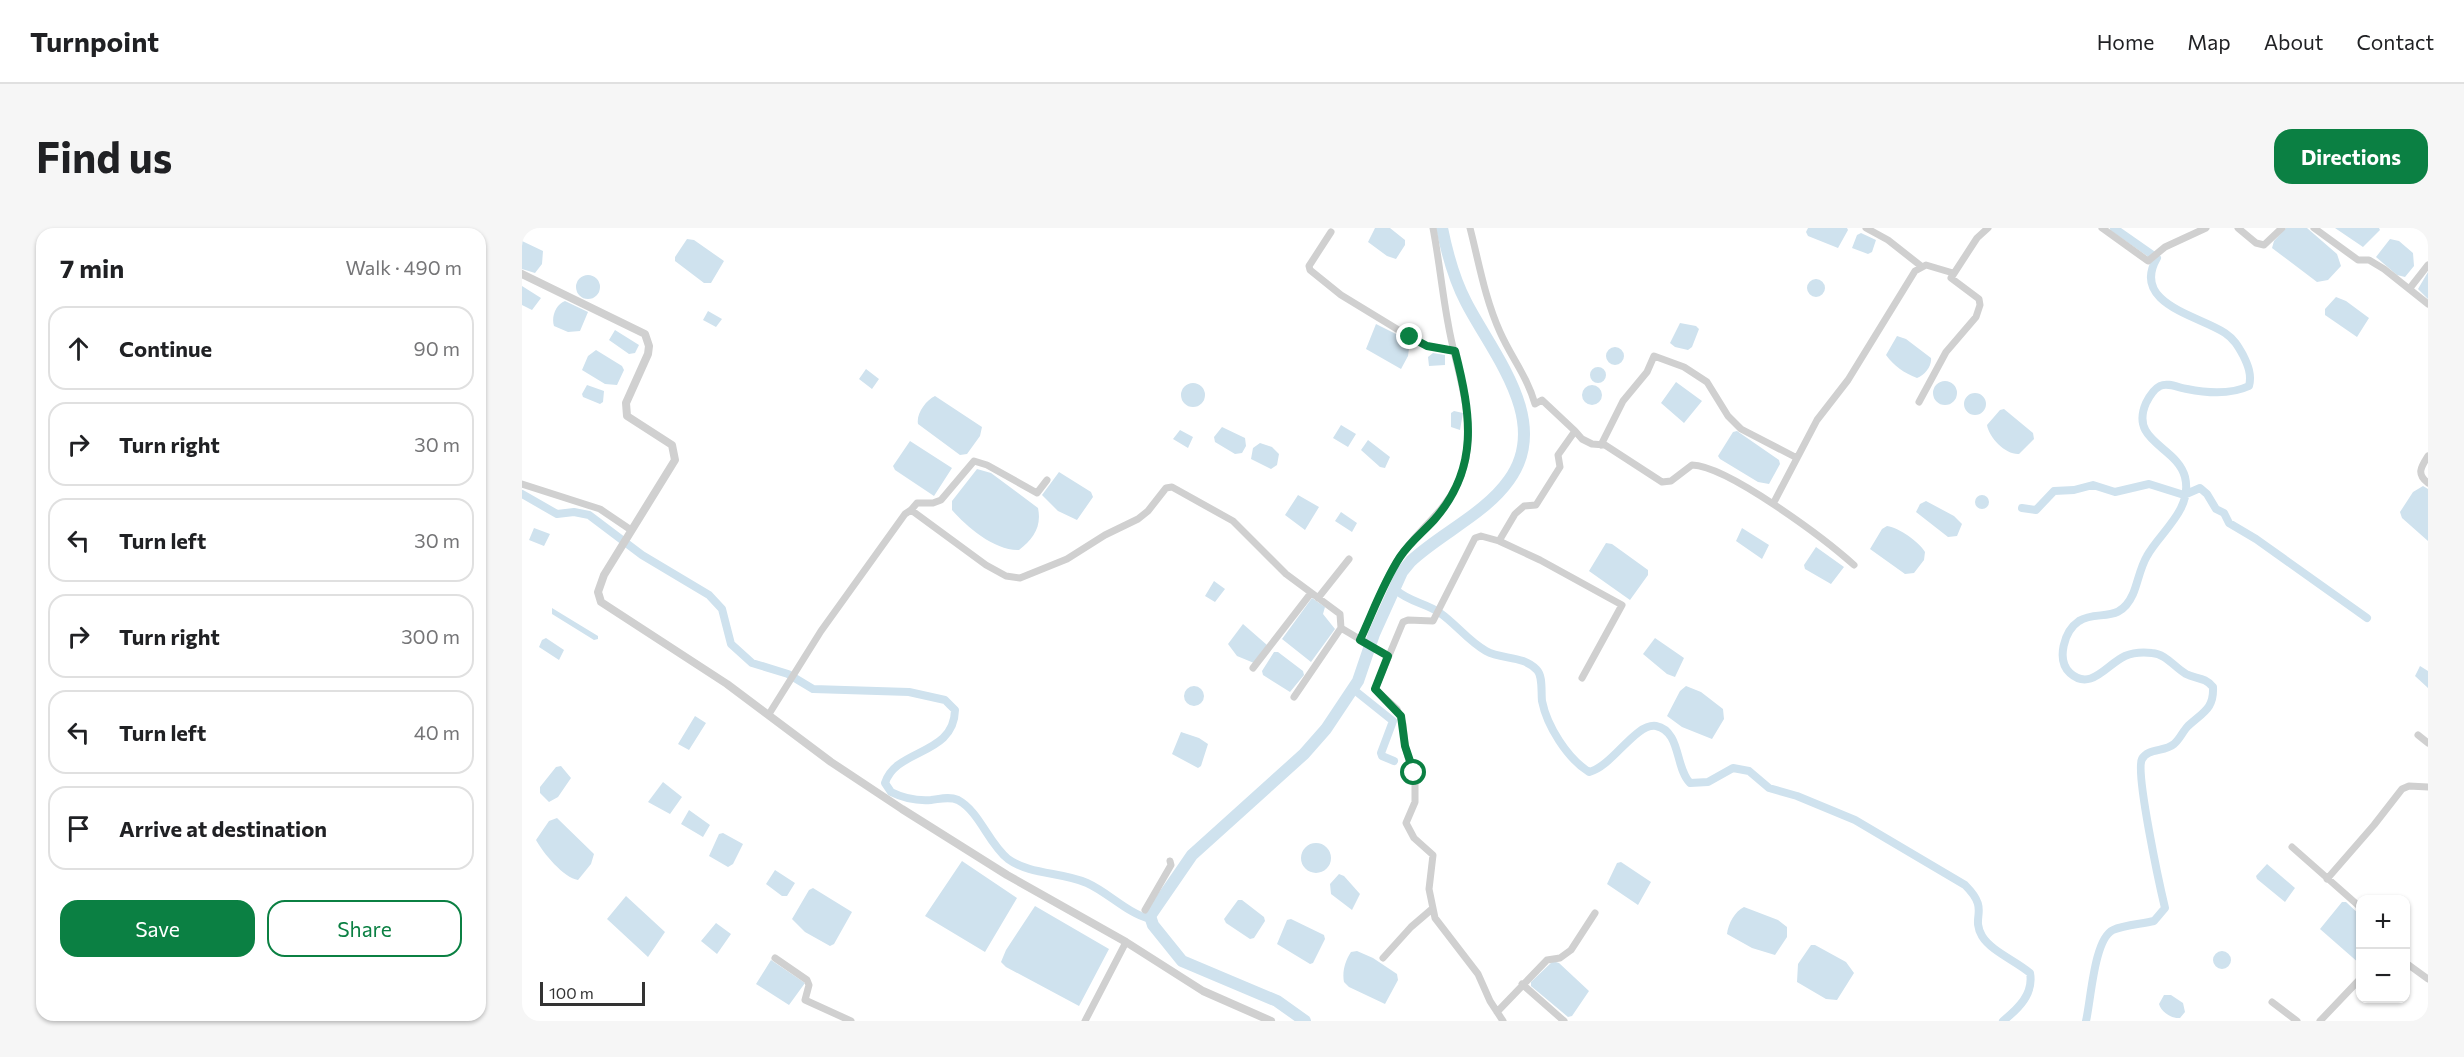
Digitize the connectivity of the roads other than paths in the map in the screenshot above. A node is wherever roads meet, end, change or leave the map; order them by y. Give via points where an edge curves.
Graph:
1 (1433, 228) edge
2 (1470, 228) edge
3 (1866, 228) edge
4 (1988, 228) edge
5 (2102, 228) edge
6 (2206, 228) edge
7 (2238, 228) edge
8 (2282, 228) edge
9 (2314, 228) edge
10 (1330, 232) dead end
11 (2428, 265) edge
12 (1921, 266) junction
13 (1953, 273) junction
14 (522, 274) edge
15 (2410, 288) junction
16 (2428, 304) edge
17 (1455, 351) junction
18 (1919, 402) dead end
19 (1575, 431) junction
20 (1601, 445) junction
21 (2428, 456) edge
22 (1797, 458) junction
23 (1047, 480) dead end
24 (2428, 483) edge
25 (522, 484) edge
26 (1773, 504) junction
27 (911, 510) junction
28 (629, 532) junction
29 (1499, 541) junction
30 (1349, 559) dead end
31 (1854, 565) dead end
32 (1311, 593) junction
33 (1318, 598) junction
34 (1341, 628) junction
35 (1363, 641) junction
36 (1388, 656) junction
37 (1253, 668) dead end
38 (1582, 678) dead end
39 (1294, 697) dead end
40 (769, 714) junction
41 (2418, 735) dead end
42 (2428, 743) edge
43 (2428, 788) edge
44 (2292, 847) dead end
45 (1170, 861) dead end
46 (2327, 879) junction
47 (2356, 903) edge
48 (1432, 909) junction
49 (1145, 910) dead end
50 (1595, 913) dead end
51 (1126, 942) junction
52 (775, 958) dead end
53 (1383, 958) dead end
54 (2410, 966) edge
55 (2428, 979) edge
56 (1522, 984) junction
57 (2356, 984) edge
58 (2272, 1002) dead end
59 (1497, 1012) junction
60 (851, 1021) edge
61 (1085, 1021) edge
62 (1271, 1021) edge
63 (1503, 1021) edge
64 (1564, 1021) edge
65 (2297, 1021) edge
66 (2320, 1021) edge

1 - 17 street
2 - 19 street via 1481,279 1500,333 1526,375 1535,404 1542,400
3 - 12 street
4 - 13 street
5 - 6 street via 2148,261
7 - 8 street via 2264,245
9 - 15 street via 2358,261 2369,260
10 - 17 street via 1310,270 1341,295 1410,337 1427,346
11 - 15 street
12 - 13 street
12 - 22 street via 1889,309 1848,380 1817,420
13 - 18 street via 1953,280 1979,299 1980,305 1976,317 1946,352
14 - 28 street via 645,334 648,339 648,354 626,403 627,416 672,445 675,460
15 - 16 street
17 - 35 street via 1468,403 1469,440 1464,464 1434,520 1415,536 1400,557
19 - 20 street via 1581,439
19 - 29 street via 1558,455 1560,467 1538,502 1515,514
20 - 22 street via 1623,400 1647,372 1654,356 1684,367 1707,382 1728,416 1742,429
20 - 26 street via 1662,482 1699,465
21 - 24 street via 2419,471
22 - 26 street
23 - 27 street via 1036,493 974,460 941,500 917,503
25 - 28 street via 600,509
26 - 31 street
27 - 32 street via 986,565 1006,576 1020,578 1067,559 1138,519 1166,488 1172,487 1233,522
27 - 40 street via 821,631
28 - 40 street via 600,584 601,602
29 - 36 street via 1474,538 1435,619 1426,623 1405,620
29 - 38 street via 1622,605
30 - 33 street
32 - 33 street
32 - 37 street
33 - 34 street via 1340,614
34 - 35 street
34 - 39 street
35 - 36 street
36 - 48 street via 1375,689 1397,709 1403,724 1415,783 1415,802 1406,823 1418,843 1433,855 1429,890
40 - 51 street via 886,799 1021,883
41 - 42 street
43 - 46 street via 2402,789
44 - 46 street
45 - 49 street via 1172,865
46 - 47 street
48 - 53 street
48 - 59 street via 1478,975
50 - 56 street via 1571,950 1560,958 1547,960
51 - 61 street
51 - 62 street via 1203,991
52 - 60 street via 807,980 805,1000
54 - 55 street
56 - 59 street
56 - 64 street
57 - 66 street
58 - 65 street
59 - 63 street

